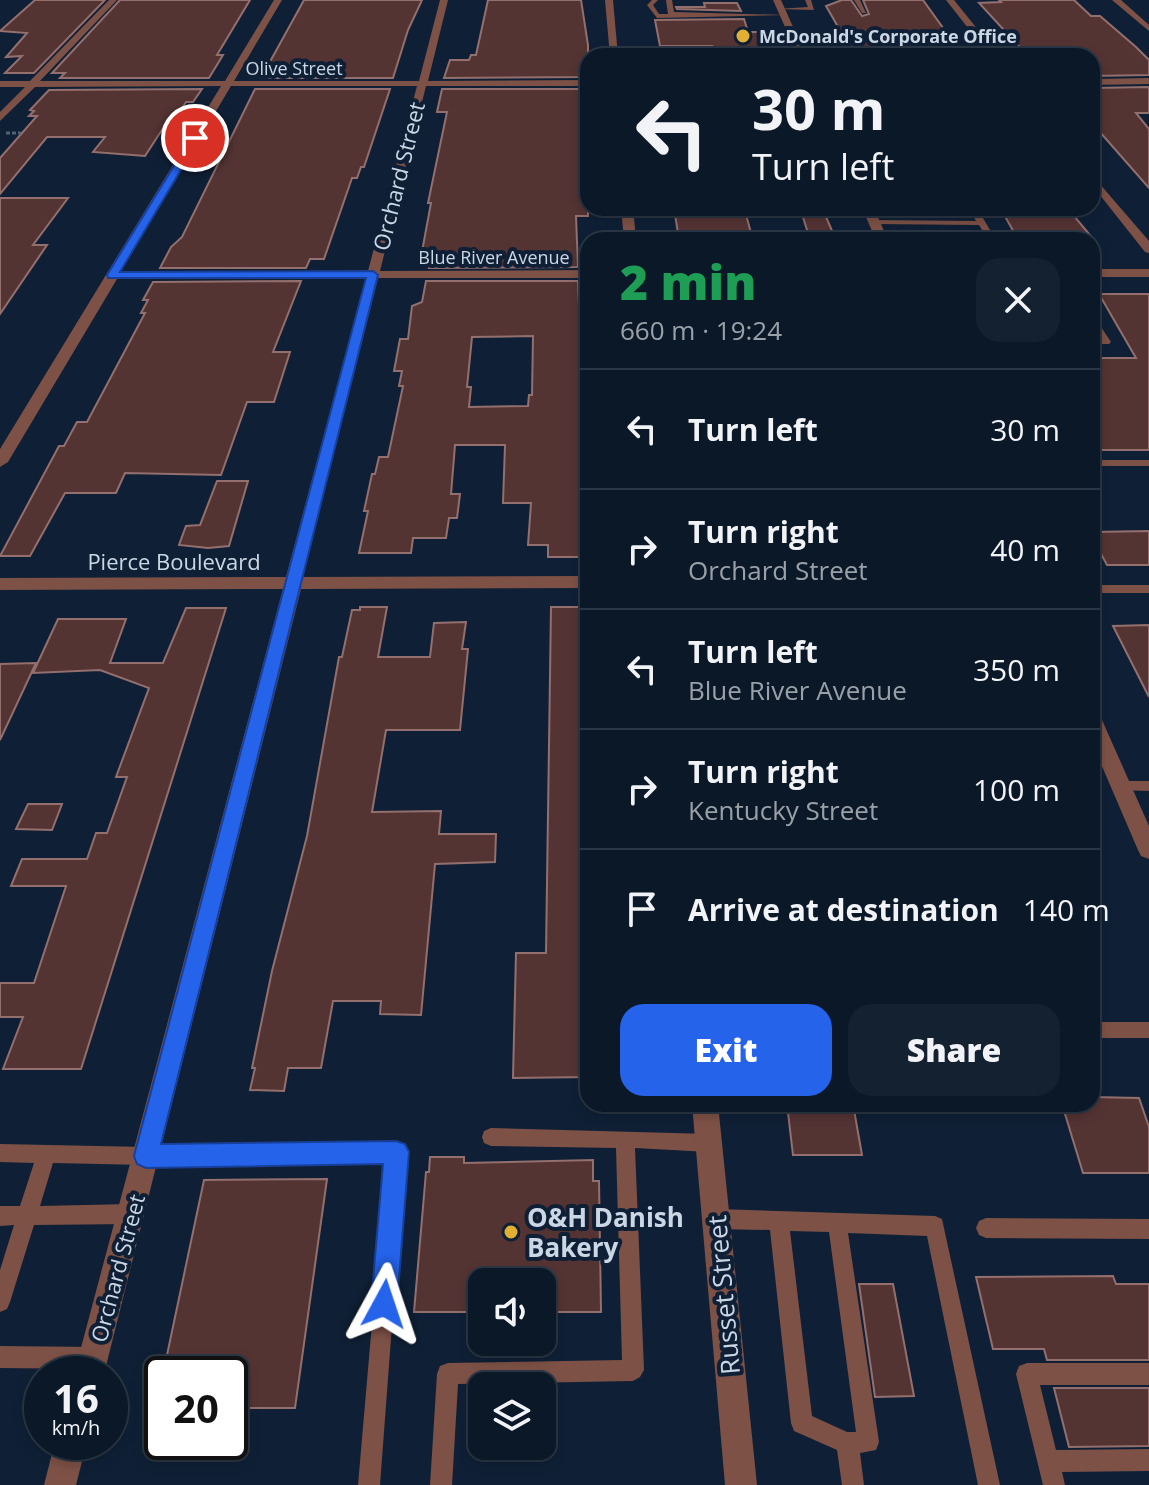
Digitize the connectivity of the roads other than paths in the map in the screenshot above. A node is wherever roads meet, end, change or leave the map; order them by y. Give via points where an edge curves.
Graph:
1 (113, 0) edge
2 (278, 0) edge
3 (444, 0) edge
4 (609, 0) edge
5 (668, 0) edge
6 (808, 0) edge
7 (857, 0) edge
8 (950, 0) edge
9 (1116, 0) edge
10 (655, 2) edge
11 (781, 8) edge
12 (864, 12) dead end
13 (670, 13) junction
14 (765, 15) junction
15 (1149, 29) edge
16 (708, 43) dead end
17 (613, 48) edge
18 (710, 48) edge
19 (798, 48) edge
20 (989, 48) edge
21 (1149, 81) edge
22 (1100, 82) edge
23 (422, 83) junction
24 (580, 83) edge
25 (0, 84) edge
26 (32, 84) junction
27 (228, 84) junction
28 (0, 118) edge
29 (1100, 188) edge
30 (871, 216) edge
31 (978, 216) edge
32 (874, 222) junction
33 (982, 223) junction
34 (878, 232) edge
35 (987, 232) edge
36 (1149, 249) edge
37 (1100, 273) edge
38 (1149, 273) edge
39 (580, 274) edge
40 (112, 275) junction
41 (373, 275) junction
42 (0, 462) edge
43 (1100, 463) edge
44 (1149, 463) edge
45 (580, 582) edge
46 (293, 583) junction
47 (0, 584) edge
48 (1100, 589) edge
49 (1149, 589) edge
50 (1100, 738) edge
51 (1121, 786) junction
52 (1149, 786) edge
53 (1149, 850) edge
54 (1100, 1030) edge
55 (1149, 1030) edge
56 (706, 1112) edge
57 (491, 1137) dead end
58 (625, 1139) junction
59 (709, 1143) junction
60 (0, 1153) edge
61 (46, 1154) junction
62 (146, 1156) junction
63 (131, 1214) junction
64 (28, 1215) junction
65 (0, 1216) edge
66 (716, 1219) junction
67 (779, 1221) junction
68 (837, 1223) junction
69 (986, 1228) dead end
70 (1149, 1229) edge
71 (0, 1302) edge
72 (94, 1356) edge
73 (0, 1357) edge
74 (24, 1359) edge
75 (1149, 1374) edge
76 (847, 1443) junction
77 (66, 1460) edge
78 (1149, 1460) edge
79 (1047, 1461) junction
80 (60, 1485) edge
81 (369, 1485) edge
82 (441, 1485) edge
83 (741, 1485) edge
84 (853, 1485) edge
85 (989, 1485) edge
86 (1054, 1485) edge

1 - 26 street
2 - 27 street
3 - 23 street, Orchard Street
4 - 17 street
5 - 10 lane
5 - 13 lane
6 - 11 lane via 812,9
7 - 12 lane
8 - 20 street
9 - 15 street
10 - 13 lane
10 - 14 lane via 651,10 657,16
11 - 14 lane
11 - 19 street
13 - 14 lane
16 - 18 lane
21 - 22 street
23 - 24 street, Olive Street
23 - 27 street, Olive Street
23 - 41 street, Orchard Street
25 - 26 street, Olive Street
26 - 27 street, Olive Street
26 - 28 street
27 - 40 street
29 - 36 street
30 - 32 street
31 - 33 lane
32 - 33 lane
32 - 34 street
33 - 35 lane
37 - 38 street
39 - 41 street, Blue River Avenue
40 - 41 street, Blue River Avenue
40 - 42 street
41 - 46 street, Orchard Street
43 - 44 lane
45 - 46 street, Pierce Boulevard
46 - 47 street, Pierce Boulevard
46 - 62 street, Orchard Street
48 - 49 lane
50 - 51 street
51 - 52 lane
51 - 53 street
54 - 55 lane
56 - 59 street, Russet Street
57 - 58 lane
58 - 59 lane
58 - 82 lane via 633,1370 448,1374
59 - 66 street, Russet Street
60 - 61 lane
61 - 62 lane
61 - 64 lane
62 - 63 street, Orchard Street
62 - 81 lane via 396,1152
63 - 64 lane
63 - 72 street, Orchard Street
64 - 65 lane
64 - 71 lane
66 - 67 lane
66 - 83 street, Russet Street
67 - 68 lane
67 - 76 lane via 802,1423
68 - 76 lane via 868,1442
68 - 85 lane via 935,1226
69 - 70 lane
73 - 74 lane
75 - 79 lane via 1027,1374
76 - 84 lane
77 - 80 street
78 - 79 lane
79 - 86 lane

